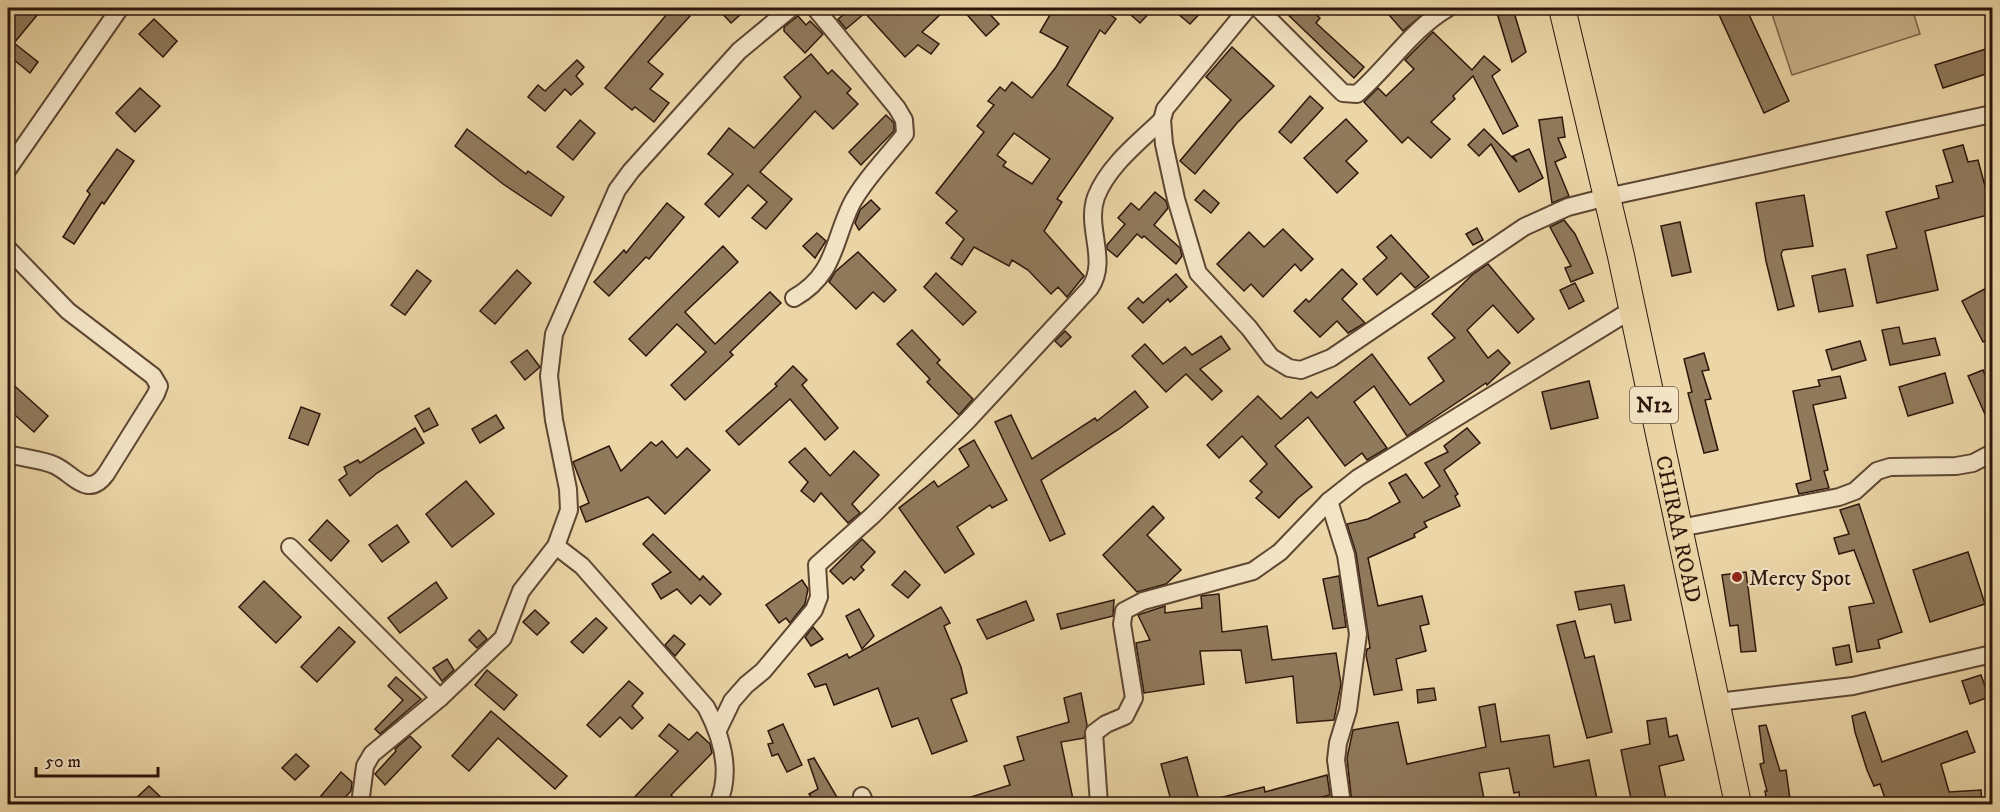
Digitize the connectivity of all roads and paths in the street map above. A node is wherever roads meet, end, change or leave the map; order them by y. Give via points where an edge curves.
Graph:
1 (120, 8) edge
2 (791, 8) edge
3 (815, 8) edge
4 (1248, 8) edge
5 (1258, 8) edge
6 (1448, 8) edge
7 (1562, 8) edge
8 (1992, 114) edge
9 (1162, 120) junction
10 (8, 169) edge
11 (1607, 197) junction
12 (8, 249) edge
13 (794, 298) dead end
14 (1633, 309) junction
15 (1992, 453) edge
16 (8, 454) edge
17 (1329, 501) junction
18 (1680, 528) junction
19 (556, 546) junction
20 (290, 547) dead end
21 (1992, 654) edge
22 (440, 698) junction
23 (1718, 702) junction
24 (718, 730) junction
25 (360, 804) edge
26 (718, 804) edge
27 (1099, 804) edge
28 (1342, 804) edge
29 (1738, 804) edge

1 - 10 street
2 - 19 street via 739,51 617,190 554,333 549,376 568,489 568,510
3 - 13 street via 897,108 904,120 905,134 852,203 833,258 817,282
4 - 9 street via 1165,109
5 - 6 street via 1343,93 1357,94 1423,27
7 - 11 highway, CHIRAA ROAD / N12
8 - 11 street
9 - 11 street via 1176,199 1198,273 1271,357 1295,369 1302,370 1331,358 1524,227 1568,207
9 - 24 street via 1118,162 1096,198 1100,266 1090,288 968,420 817,565 819,597 814,610 732,701
11 - 14 highway, CHIRAA ROAD / N12
12 - 16 street via 68,311 153,376 159,386 106,474 93,486 80,483 55,465
14 - 17 street via 1358,478
14 - 18 highway, CHIRAA ROAD / N12
15 - 18 street via 1956,466 1890,467 1876,471 1855,491 1839,497
17 - 27 street via 1280,552 1254,571 1143,601 1124,610 1122,624 1134,698 1125,716 1094,733
17 - 28 street via 1346,555 1358,634 1348,710 1336,760
18 - 23 highway, CHIRAA ROAD / N12
19 - 22 street via 522,591 503,638
19 - 24 street via 582,566 706,707
20 - 22 street
21 - 23 street via 1853,686
22 - 25 street via 372,754 365,766
23 - 29 highway, CHIRAA ROAD / N12
24 - 26 street via 725,788

